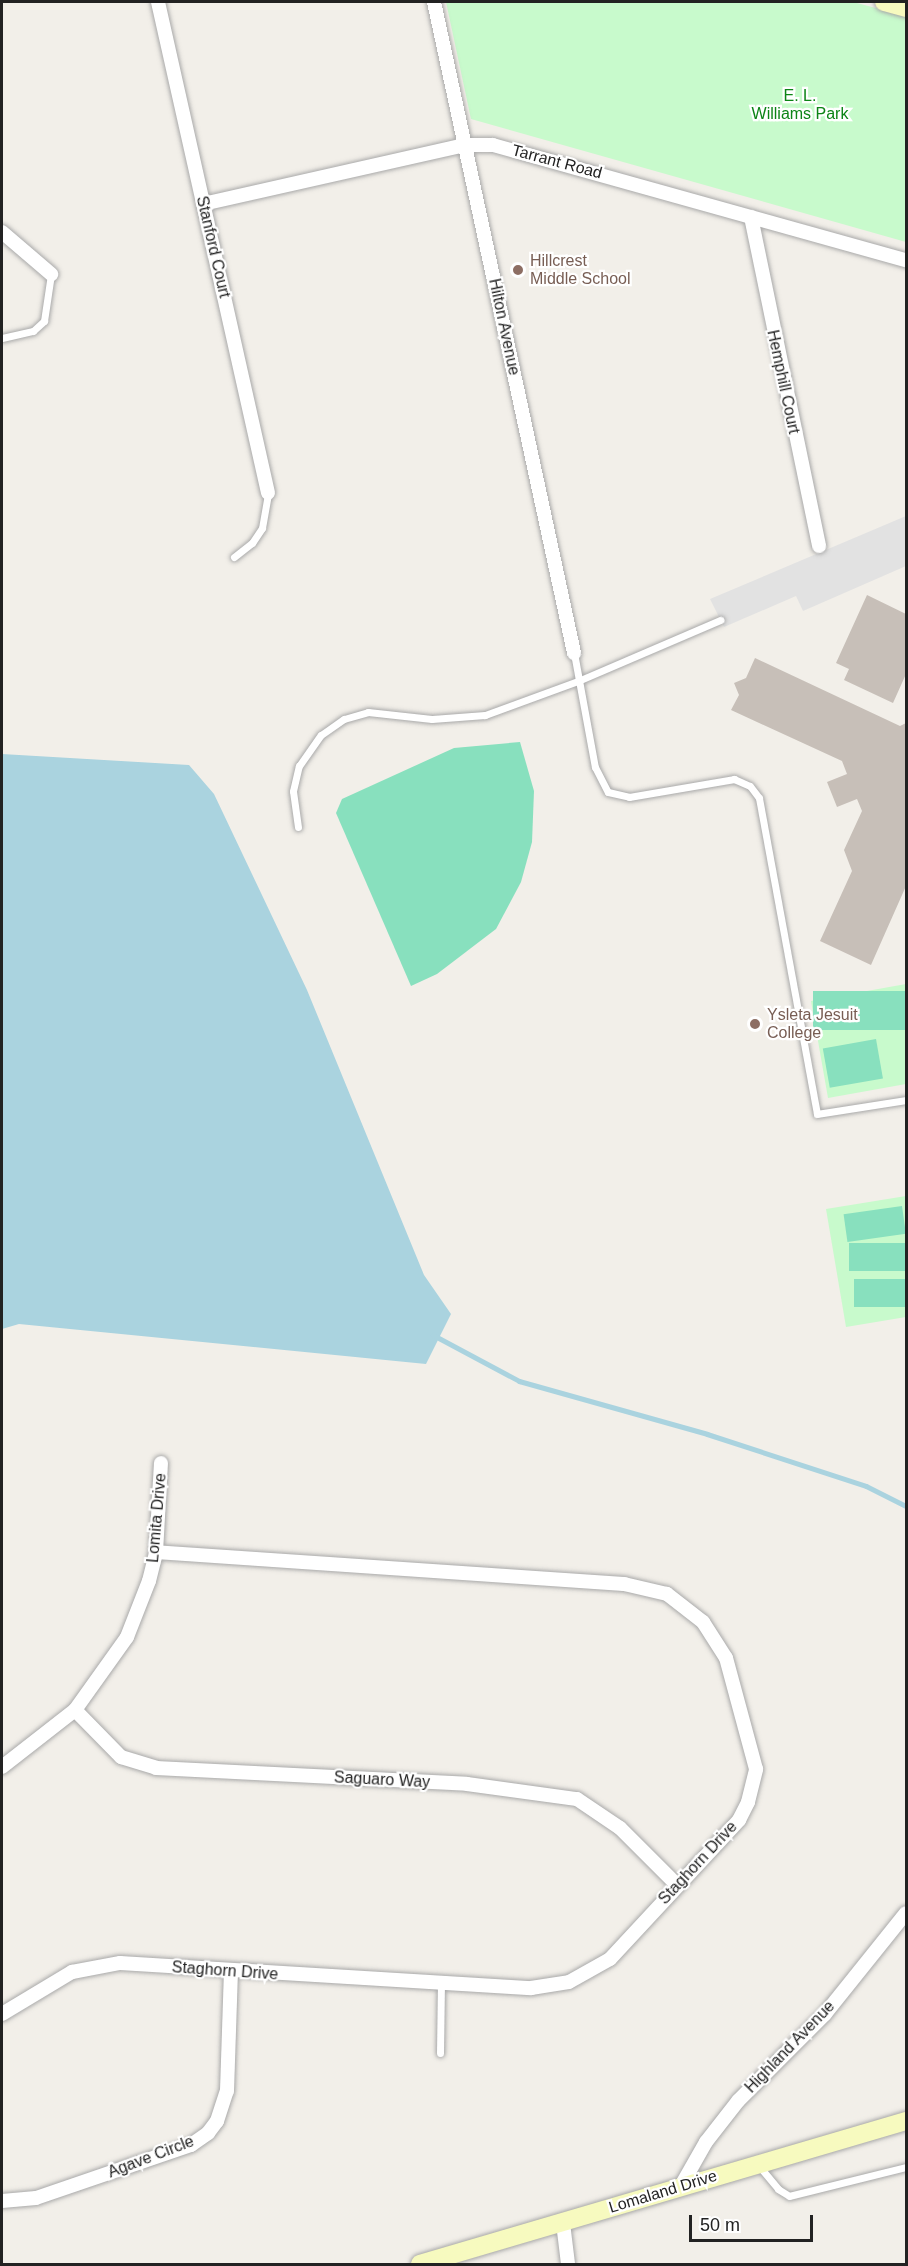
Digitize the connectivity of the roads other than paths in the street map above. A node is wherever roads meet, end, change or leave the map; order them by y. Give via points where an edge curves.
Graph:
1 (158, 2) edge
2 (434, 2) edge
3 (884, 2) edge
4 (906, 8) edge
5 (465, 145) junction
6 (203, 204) junction
7 (751, 217) junction
8 (2, 232) edge
9 (906, 260) edge
10 (51, 274) joint
11 (2, 338) edge
12 (268, 493) joint
13 (819, 546) dead end
14 (234, 557) dead end
15 (720, 620) dead end
16 (574, 653) joint
17 (578, 681) junction
18 (298, 827) dead end
19 (906, 1100) edge
20 (161, 1463) dead end
21 (156, 1552) junction
22 (75, 1710) junction
23 (2, 1767) edge
24 (677, 1885) junction
25 (906, 1913) edge
26 (231, 1972) junction
27 (441, 1983) junction
28 (2, 2014) edge
29 (440, 2053) dead end
30 (906, 2121) edge
31 (758, 2164) junction
32 (906, 2167) edge
33 (681, 2186) junction
34 (2, 2201) edge
35 (563, 2223) junction
36 (420, 2265) edge
37 (568, 2265) edge

1 - 6 street, Stanford Court
2 - 5 street, Hilton Avenue
3 - 4 main road
5 - 6 street, Tarrant Road
5 - 7 street, Tarrant Road via 504,148
5 - 16 street, Hilton Avenue
6 - 12 street, Stanford Court
7 - 9 street, Tarrant Road
7 - 13 street, Hemphill Court
8 - 10 street
10 - 11 lane via 44,321 33,331
12 - 14 lane via 262,528 252,543
15 - 17 lane
16 - 17 lane
17 - 18 lane via 485,715 432,719 368,712 337,723 314,742 299,766 293,791
17 - 19 lane via 595,767 608,792 629,797 734,779 750,786 759,798 818,1114
20 - 21 street, Lomita Drive
21 - 22 street, Lomita Drive via 127,1637
21 - 24 street, Staghorn Drive via 624,1584 651,1588 684,1605 703,1622 726,1658 756,1769 739,1820
22 - 23 street, Lomita Drive
22 - 24 street, Saguaro Way via 121,1757 156,1768 467,1784 577,1799 620,1828
24 - 27 street, Staghorn Drive via 610,1959 569,1982 531,1988
25 - 33 street, Highland Avenue via 825,2014 738,2101 706,2142
26 - 27 street, Staghorn Drive
26 - 28 street, Staghorn Drive via 120,1963 96,1966 49,1982
26 - 34 street, Agave Circle via 227,2091 217,2121 208,2133 191,2145 36,2198
27 - 29 lane
30 - 31 main road, Lomaland Drive
31 - 32 lane via 778,2189 789,2196
31 - 33 main road, Lomaland Drive
33 - 35 main road, Lomaland Drive
35 - 36 main road, Lomaland Drive
35 - 37 street

